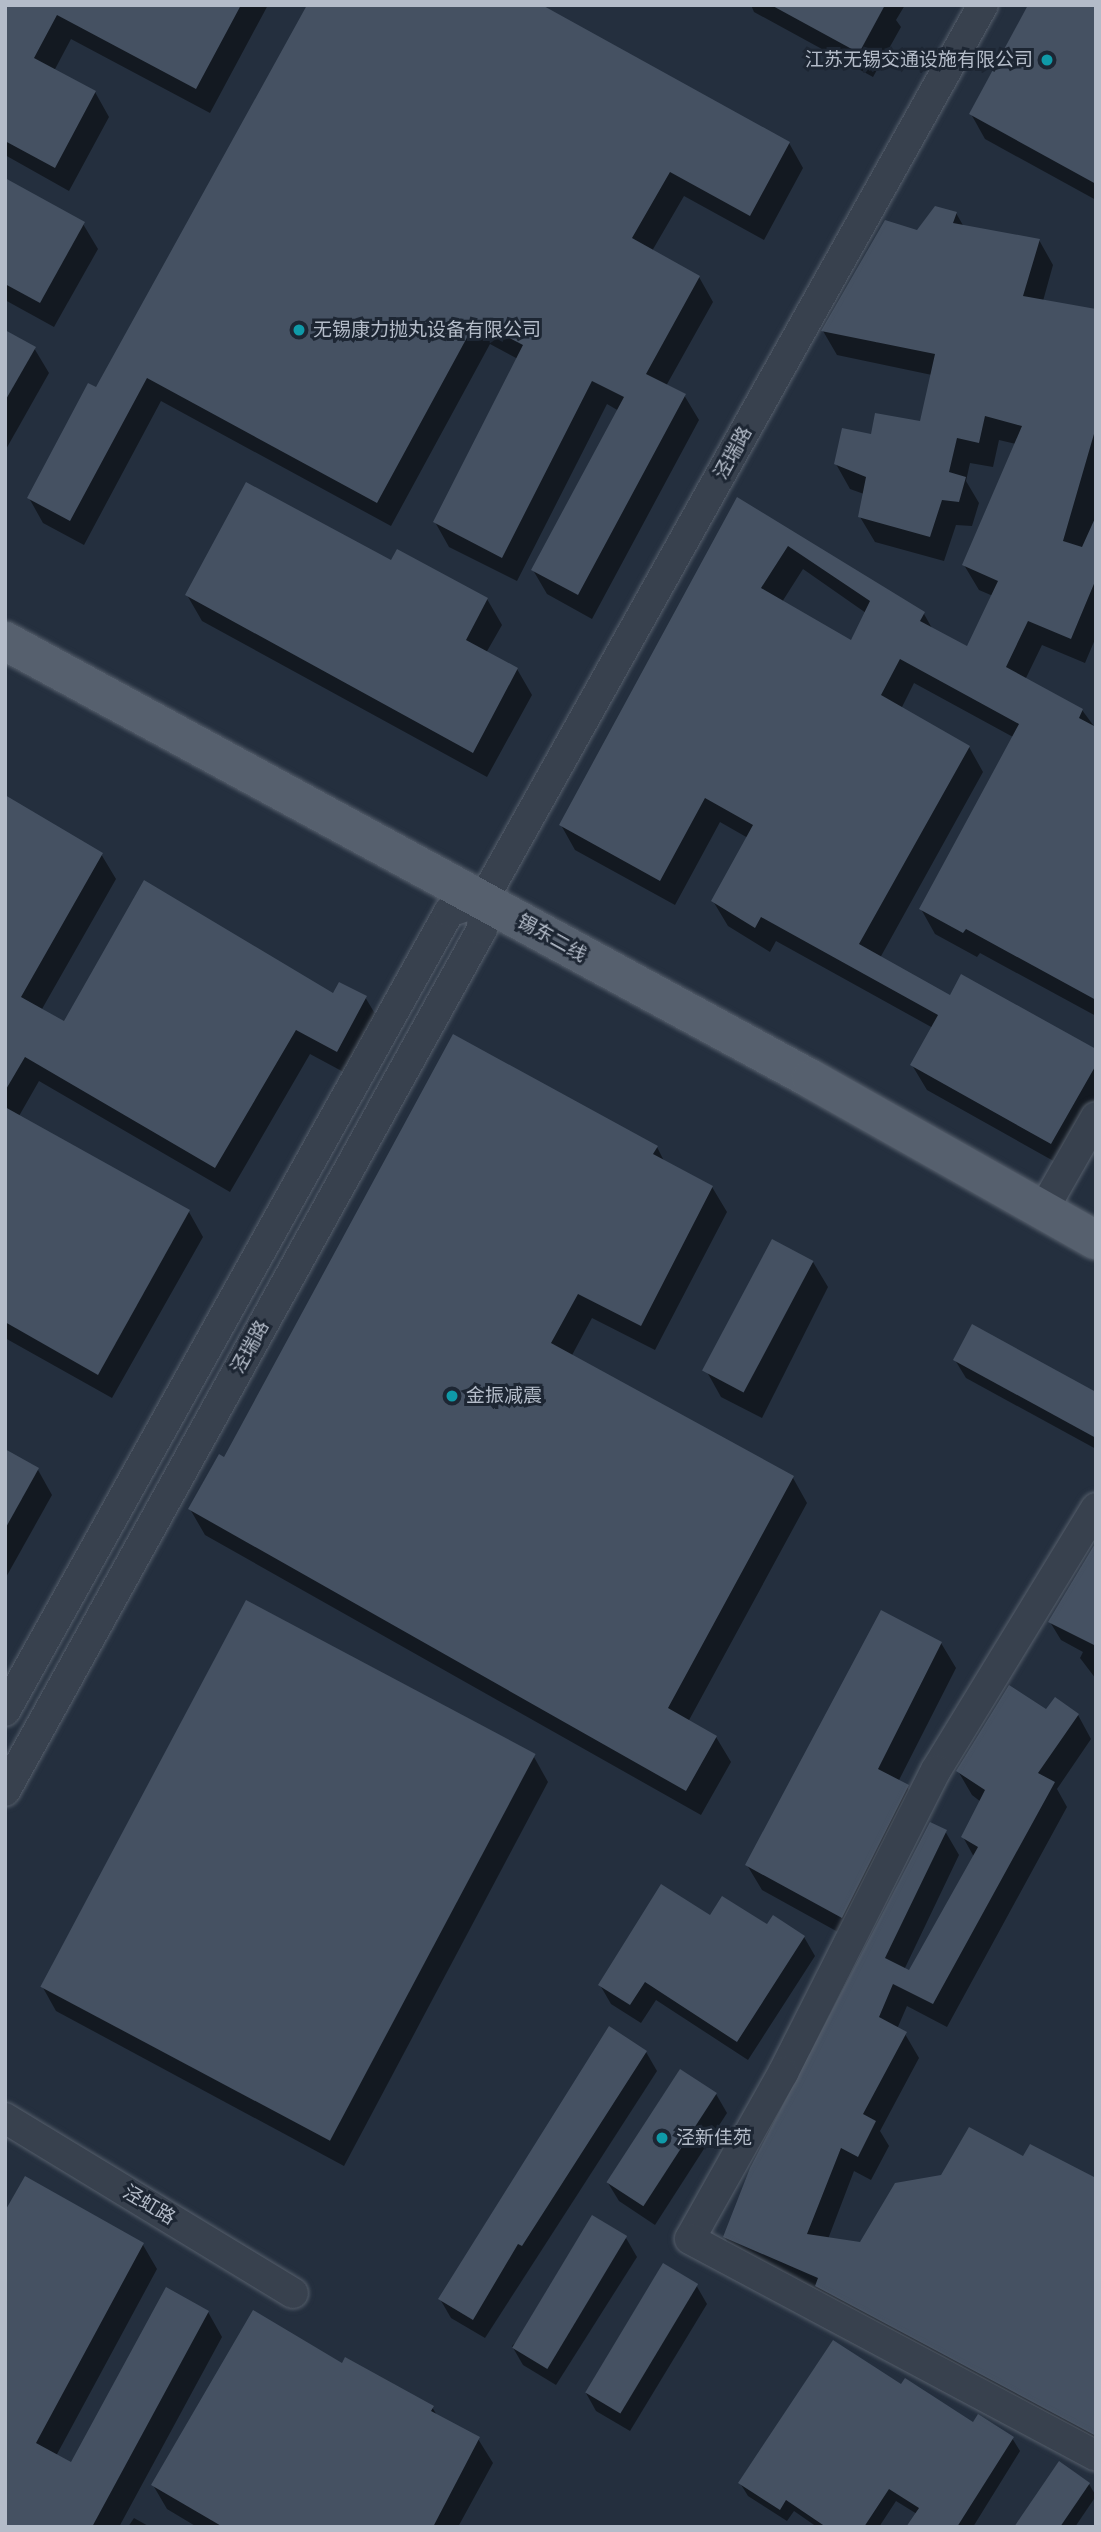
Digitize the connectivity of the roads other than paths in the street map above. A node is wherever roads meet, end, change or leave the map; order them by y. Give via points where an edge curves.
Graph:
1 (983, 5) edge
2 (5, 641) edge
3 (483, 900) junction
4 (1096, 1117) edge
5 (1043, 1210) junction
6 (1096, 1240) edge
7 (1096, 1508) edge
8 (5, 1711) edge
9 (5, 1791) edge
10 (5, 2118) edge
11 (293, 2293) dead end
12 (1096, 2456) edge

1 - 3 street, 泾瑞路
2 - 3 main road, 锡东二线
3 - 5 main road, 锡东二线
3 - 8 street, 泾瑞路 via 449,912
3 - 9 street, 泾瑞路 via 482,929
4 - 5 street
5 - 6 main road, 锡东二线
7 - 12 street via 936,1770 783,2073 690,2239
10 - 11 street, 泾虹路

